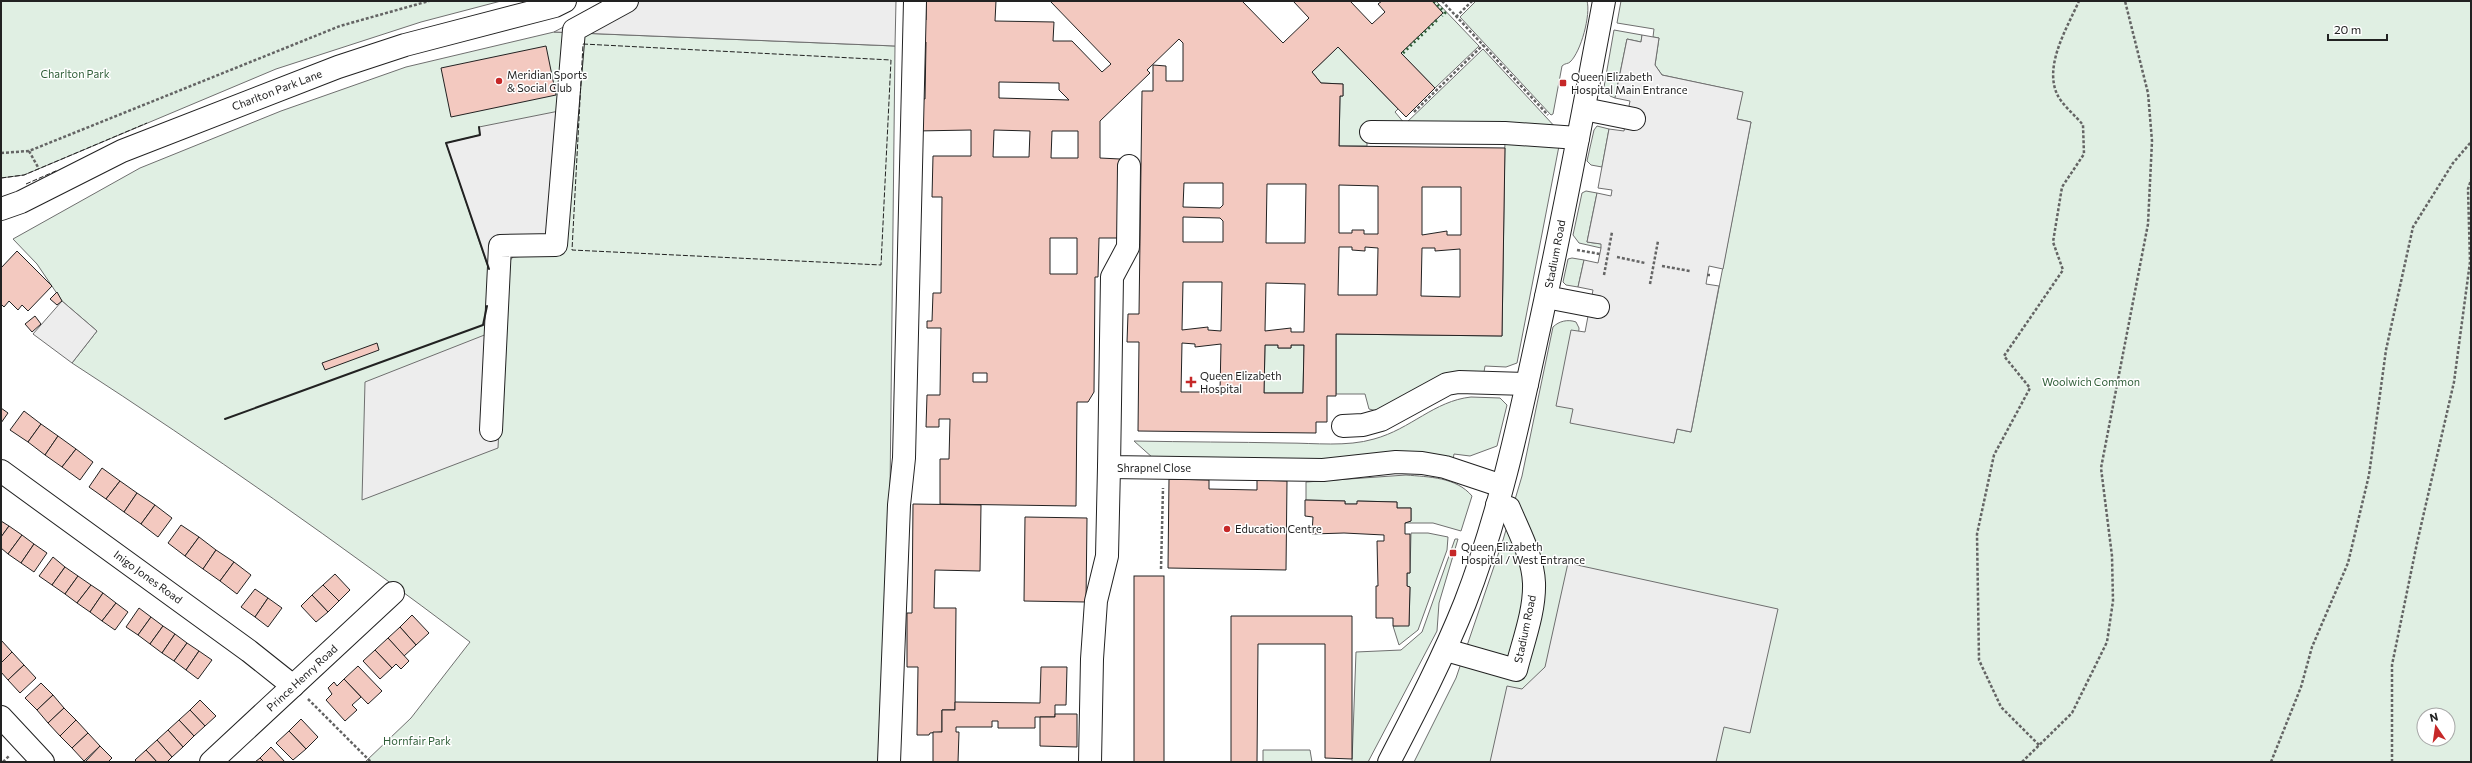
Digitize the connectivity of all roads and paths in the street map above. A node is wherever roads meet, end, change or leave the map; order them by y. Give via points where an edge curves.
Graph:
1 (429, 1) edge
2 (565, 1) edge
3 (627, 1) edge
4 (914, 1) edge
5 (1442, 1) edge
6 (1472, 1) edge
7 (1604, 1) edge
8 (2079, 1) edge
9 (2125, 1) edge
10 (1456, 17) junction
11 (1483, 45) junction
12 (1584, 109) junction
13 (1411, 115) dead end
14 (1549, 117) dead end
15 (1634, 119) dead end
16 (1370, 132) dead end
17 (1578, 138) junction
18 (2471, 142) edge
19 (29, 151) junction
20 (1, 153) edge
21 (1129, 166) dead end
22 (41, 173) dead end
23 (2471, 180) edge
24 (1, 209) edge
25 (1612, 232) dead end
26 (1658, 241) dead end
27 (1574, 249) dead end
28 (1600, 254) dead end
29 (1617, 257) dead end
30 (1645, 263) dead end
31 (1662, 266) dead end
32 (1690, 272) dead end
33 (1604, 275) dead end
34 (1650, 284) dead end
35 (1546, 297) junction
36 (1598, 307) dead end
37 (1527, 384) junction
38 (1343, 426) dead end
39 (491, 430) dead end
40 (1109, 467) junction
41 (1163, 467) junction
42 (1, 471) edge
43 (1499, 495) junction
44 (1161, 569) dead end
45 (392, 594) dead end
46 (1446, 650) junction
47 (298, 690) junction
48 (1, 717) edge
49 (2039, 746) junction
50 (43, 762) edge
51 (211, 762) edge
52 (371, 762) edge
53 (889, 762) edge
54 (1090, 762) edge
55 (1389, 762) edge
56 (2022, 762) edge
57 (2271, 762) edge
58 (2392, 762) edge

1 - 19 path via 340,26
2 - 24 street, Charlton Park Lane via 555,6 405,45 281,88 122,150 21,202
3 - 39 street via 574,30 556,246 500,246
4 - 53 street via 904,458 899,505
5 - 10 path
6 - 10 path
7 - 12 street, Stadium Road
8 - 49 path via 2062,39 2052,74 2057,95 2084,124 2084,154 2062,187 2053,242 2063,270 2004,356 2030,388 1994,455 1977,534 1979,660 2001,707
9 - 49 path via 2148,93 2152,141 2148,224 2101,468 2112,556 2114,601 2107,642 2072,713
10 - 11 path
11 - 13 path
11 - 14 path
12 - 15 street
12 - 17 street, Stadium Road
16 - 17 street
17 - 35 street, Stadium Road
18 - 57 path via 2453,163 2413,227 2386,350 2369,475 2348,563 2312,647 2300,687
19 - 20 path
19 - 22 path
21 - 40 street, Shrapnel Close via 1128,247 1112,277
23 - 58 path via 2468,189 2470,262 2454,382 2392,665
25 - 33 path
26 - 34 path
27 - 28 path
29 - 30 path
31 - 32 path
35 - 36 street
35 - 37 street, Stadium Road
37 - 38 street via 1447,384 1381,420 1363,425
37 - 43 street, Stadium Road
40 - 41 street, Shrapnel Close
40 - 54 street via 1107,556 1096,601 1092,659
41 - 43 street, Shrapnel Close via 1323,470 1396,462 1422,463 1445,467
41 - 44 path
42 - 47 street, Inigo Jones Road via 243,646
43 - 46 street, Stadium Road via 1479,564
43 - 46 street, Stadium Road via 1509,508 1529,556 1534,583 1516,670
45 - 47 street, Prince Henry Road
46 - 55 street, Stadium Road
47 - 51 street, Prince Henry Road
47 - 52 path
48 - 50 street
49 - 56 path

